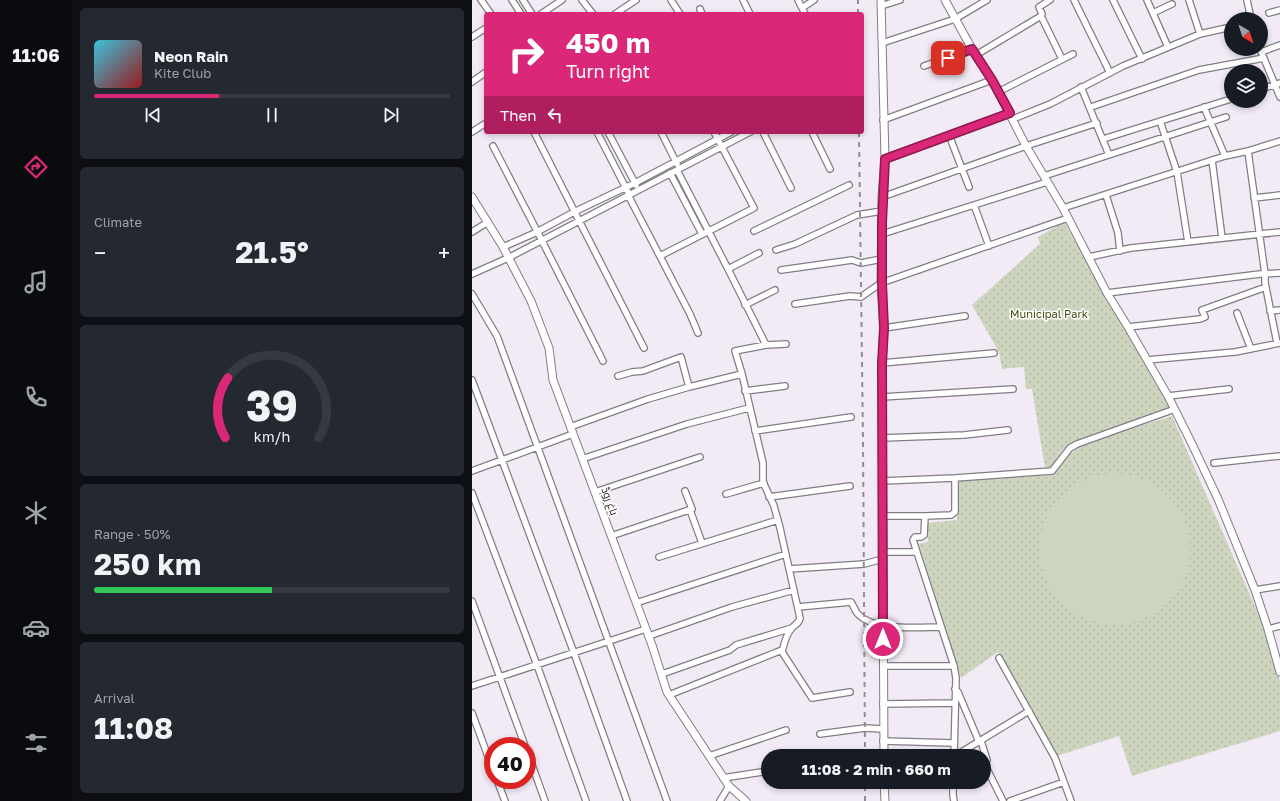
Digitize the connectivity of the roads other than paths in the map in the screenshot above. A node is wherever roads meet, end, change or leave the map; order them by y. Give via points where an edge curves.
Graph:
1 (481, 0) edge
2 (512, 0) edge
3 (523, 0) edge
4 (562, 0) edge
5 (582, 0) edge
6 (636, 0) edge
7 (671, 0) edge
8 (743, 0) edge
9 (798, 0) edge
10 (814, 0) edge
11 (900, 0) edge
12 (945, 0) edge
13 (987, 0) edge
14 (1050, 0) edge
15 (1074, 0) edge
16 (1113, 0) edge
17 (1147, 0) edge
18 (1189, 0) edge
19 (1247, 0) edge
20 (880, 3) edge
21 (1172, 4) dead end
22 (802, 8) junction
23 (1280, 10) edge
24 (490, 12) edge
25 (520, 12) edge
26 (531, 12) edge
27 (544, 12) edge
28 (591, 12) edge
29 (618, 12) edge
30 (679, 12) edge
31 (749, 12) edge
32 (804, 12) edge
33 (1250, 12) edge
34 (1153, 13) junction
35 (1269, 13) dead end
36 (1041, 16) junction
37 (955, 19) junction
38 (484, 29) edge
39 (1224, 29) edge
40 (1200, 34) junction
41 (472, 37) edge
42 (882, 43) junction
43 (1280, 45) edge
44 (1168, 47) junction
45 (1268, 48) edge
46 (972, 49) junction
47 (1073, 54) dead end
48 (976, 55) junction
49 (1264, 58) joint
50 (1062, 59) junction
51 (1142, 59) junction
52 (924, 66) dead end
53 (484, 73) edge
54 (1110, 73) junction
55 (992, 80) junction
56 (472, 82) edge
57 (1278, 84) edge
58 (1081, 87) junction
59 (1268, 87) edge
60 (998, 92) junction
61 (1280, 97) edge
62 (1224, 101) edge
63 (1091, 107) junction
64 (1204, 107) junction
65 (1011, 116) junction
66 (1226, 117) dead end
67 (883, 120) junction
68 (1160, 121) junction
69 (484, 123) edge
70 (1097, 123) junction
71 (1211, 123) junction
72 (472, 132) edge
73 (535, 134) edge
74 (598, 134) edge
75 (609, 134) edge
76 (662, 134) edge
77 (715, 134) edge
78 (727, 134) edge
79 (746, 134) edge
80 (764, 134) edge
81 (813, 134) edge
82 (949, 135) junction
83 (1166, 137) junction
84 (718, 139) junction
85 (1104, 139) junction
86 (1280, 141) edge
87 (492, 146) dead end
88 (722, 146) junction
89 (1026, 146) junction
90 (1248, 151) junction
91 (1110, 155) junction
92 (1225, 156) junction
93 (885, 159) junction
94 (1212, 160) junction
95 (676, 161) junction
96 (678, 169) junction
97 (830, 169) dead end
98 (962, 169) junction
99 (1177, 172) junction
100 (670, 173) junction
101 (1046, 179) junction
102 (635, 183) junction
103 (849, 185) dead end
104 (969, 186) dead end
105 (626, 187) junction
106 (791, 188) dead end
107 (638, 190) junction
108 (629, 195) junction
109 (1106, 195) junction
110 (1280, 195) edge
111 (882, 197) junction
112 (472, 198) edge
113 (1254, 198) junction
114 (974, 205) junction
115 (1063, 208) junction
116 (882, 211) junction
117 (574, 212) junction
118 (1068, 218) junction
119 (579, 221) junction
120 (488, 222) junction
121 (709, 231) junction
122 (754, 231) dead end
123 (472, 232) edge
124 (537, 232) junction
125 (1280, 232) edge
126 (702, 234) junction
127 (882, 234) junction
128 (1259, 234) junction
129 (1222, 238) junction
130 (541, 240) junction
131 (1188, 242) junction
132 (989, 246) junction
133 (503, 247) junction
134 (776, 250) dead end
135 (1120, 250) junction
136 (759, 253) dead end
137 (660, 256) junction
138 (1089, 257) junction
139 (508, 258) junction
140 (882, 259) junction
141 (728, 269) junction
142 (782, 270) dead end
143 (1280, 273) edge
144 (472, 274) edge
145 (1265, 274) junction
146 (882, 283) junction
147 (1266, 287) junction
148 (775, 290) dead end
149 (1107, 293) junction
150 (472, 294) edge
151 (795, 304) dead end
152 (745, 305) junction
153 (1280, 310) edge
154 (1270, 311) junction
155 (1237, 313) dead end
156 (965, 316) dead end
157 (1128, 327) junction
158 (884, 328) junction
159 (698, 333) dead end
160 (1278, 343) edge
161 (786, 344) dead end
162 (766, 345) junction
163 (644, 348) dead end
164 (1251, 349) junction
165 (994, 353) dead end
166 (1147, 360) junction
167 (603, 361) dead end
168 (882, 364) junction
169 (742, 374) junction
170 (618, 376) dead end
171 (472, 380) edge
172 (689, 386) junction
173 (785, 386) dead end
174 (1012, 389) dead end
175 (1229, 389) dead end
176 (745, 391) junction
177 (1168, 396) junction
178 (882, 397) junction
179 (749, 408) junction
180 (1175, 409) junction
181 (851, 417) dead end
182 (570, 426) junction
183 (1008, 430) dead end
184 (755, 431) junction
185 (573, 434) junction
186 (882, 438) junction
187 (536, 447) junction
188 (1280, 456) edge
189 (700, 457) dead end
190 (582, 458) junction
191 (502, 460) junction
192 (1214, 464) dead end
193 (472, 471) edge
194 (955, 478) junction
195 (882, 481) junction
196 (764, 483) junction
197 (850, 486) dead end
198 (685, 491) dead end
199 (595, 492) junction
200 (472, 493) edge
201 (726, 494) dead end
202 (769, 497) junction
203 (690, 510) junction
204 (882, 516) junction
205 (925, 516) junction
206 (778, 520) junction
207 (611, 536) junction
208 (702, 543) junction
209 (917, 552) junction
210 (786, 554) junction
211 (883, 556) junction
212 (660, 557) dead end
213 (789, 569) junction
214 (1280, 586) edge
215 (794, 590) junction
216 (1255, 590) junction
217 (472, 601) edge
218 (636, 603) junction
219 (798, 607) junction
220 (883, 625) junction
221 (1280, 626) edge
222 (942, 627) junction
223 (792, 628) junction
224 (1268, 629) junction
225 (647, 632) junction
226 (609, 642) junction
227 (782, 650) junction
228 (574, 653) junction
229 (999, 658) dead end
230 (537, 665) junction
231 (883, 666) junction
232 (954, 666) junction
233 (1279, 669) edge
234 (662, 674) junction
235 (500, 677) junction
236 (472, 686) edge
237 (955, 689) junction
238 (850, 692) dead end
239 (669, 694) junction
240 (955, 703) junction
241 (883, 704) junction
242 (1029, 711) junction
243 (472, 713) edge
244 (883, 729) junction
245 (786, 730) dead end
246 (820, 734) dead end
247 (522, 737) edge
248 (883, 741) junction
249 (980, 742) junction
250 (954, 743) junction
251 (484, 746) edge
252 (884, 749) edge
253 (954, 749) edge
254 (968, 749) edge
255 (709, 756) junction
256 (761, 771) edge
257 (536, 776) edge
258 (723, 778) junction
259 (1064, 782) junction
260 (729, 786) junction
261 (500, 789) edge
262 (884, 789) edge
263 (953, 789) edge
264 (505, 801) edge
265 (545, 801) edge
266 (586, 801) edge
267 (627, 801) edge
268 (667, 801) edge
269 (720, 801) edge
270 (746, 801) edge
271 (885, 801) edge
272 (954, 801) edge
273 (1003, 801) edge
274 (1010, 801) edge
275 (1071, 801) edge

1 - 24 street
2 - 25 street
3 - 26 street
4 - 27 street
5 - 28 street
6 - 29 street
7 - 30 street
8 - 31 street
9 - 22 street
10 - 22 street
11 - 20 street
12 - 37 street
13 - 37 street
14 - 36 street via 1038,7
15 - 54 street
16 - 51 street
17 - 34 street
18 - 40 street
19 - 33 street
20 - 42 street
21 - 34 street
22 - 32 street
23 - 35 street
34 - 44 street
36 - 48 street
36 - 50 street
37 - 42 street
37 - 46 street
38 - 41 street
39 - 40 street
40 - 44 street
42 - 67 street
43 - 45 street
44 - 51 street
46 - 48 street
46 - 52 street
47 - 50 street
48 - 55 street
49 - 57 street
49 - 63 street via 1199,70
50 - 60 street
51 - 54 street
53 - 56 street
54 - 58 street
55 - 60 street
55 - 67 street
57 - 59 street
57 - 61 street
58 - 63 street
58 - 65 street via 1050,104
60 - 65 street
62 - 64 street
63 - 70 street
64 - 68 street
64 - 71 street
65 - 82 street
65 - 89 street
66 - 71 street
67 - 93 street
68 - 83 street
68 - 85 street
69 - 72 street
70 - 85 street
70 - 89 street
71 - 83 street
71 - 92 street
73 - 117 street
74 - 105 street
75 - 102 street
76 - 95 street
77 - 84 street
78 - 84 street
79 - 88 street
80 - 106 street
81 - 97 street
82 - 93 street
82 - 98 street
83 - 91 street
83 - 99 street
84 - 88 street
84 - 95 street
85 - 91 street
86 - 90 street
87 - 124 street
88 - 96 street
88 - 121 street via 754,208
89 - 98 street
89 - 101 street
90 - 92 street
90 - 113 street
91 - 101 street
92 - 94 street
93 - 111 street
94 - 99 street
94 - 129 street
95 - 96 street
95 - 102 street
96 - 100 street
96 - 121 street
98 - 104 street
98 - 111 street
99 - 109 street
99 - 131 street
100 - 107 street
100 - 126 street
101 - 114 street
101 - 115 street
102 - 105 street
102 - 107 street
103 - 122 street
105 - 108 street
105 - 117 street
107 - 108 street
108 - 119 street
108 - 137 street
109 - 115 street
109 - 135 street via 1118,233
110 - 113 street
111 - 116 street
112 - 120 street, باغ روڈ
113 - 128 street
114 - 127 street
114 - 132 street
115 - 118 street
116 - 127 street
116 - 134 street via 857,215 795,244
117 - 119 street
117 - 124 street
118 - 132 street
118 - 138 street
119 - 130 street
119 - 163 street
120 - 123 street
120 - 133 street, باغ روڈ
121 - 126 street
121 - 141 street
124 - 130 street
124 - 133 street
125 - 128 street
126 - 137 street
127 - 140 street
128 - 129 street
128 - 145 street
129 - 131 street
130 - 139 street
130 - 167 street
131 - 135 street
132 - 146 street
133 - 139 street, باغ روڈ
135 - 138 street
136 - 141 street
137 - 159 street
138 - 149 street
139 - 144 street
139 - 182 street, باغ روڈ via 541,325 549,348 553,380
140 - 142 street via 861,263 852,260
140 - 146 street
141 - 152 street
143 - 145 street
145 - 147 street
145 - 149 street
146 - 151 street via 861,297 850,296
146 - 158 street
147 - 154 street
147 - 157 street via 1202,310 1205,317 1200,319
148 - 152 street
149 - 157 street
150 - 187 street via 497,336
152 - 162 street
153 - 154 street
154 - 160 street
155 - 164 street
156 - 158 street
157 - 166 street
158 - 168 street
160 - 164 street
161 - 162 street
162 - 169 street via 735,350
164 - 166 street
165 - 168 street
166 - 177 street
168 - 178 street
169 - 172 street
169 - 176 street
170 - 172 street via 643,371 681,357
171 - 191 street
172 - 182 street
173 - 176 street
174 - 178 street
175 - 177 street
176 - 179 street
177 - 180 street
178 - 186 street
179 - 184 street
179 - 190 street via 687,424
180 - 194 street via 1077,444 1070,448 1052,471
180 - 216 street via 1214,492
181 - 184 street
182 - 185 street, باغ روڈ
183 - 186 street via 964,435
184 - 196 street via 763,463
185 - 187 street
185 - 190 street, باغ روڈ
186 - 195 street
187 - 191 street
187 - 226 street
188 - 192 street
189 - 199 street
190 - 199 street, باغ روڈ
191 - 193 street
191 - 228 street
194 - 195 street
194 - 205 street via 955,512 951,515
195 - 204 street
196 - 201 street
196 - 202 street
197 - 202 street
198 - 203 street
199 - 207 street, باغ روڈ
200 - 230 street
202 - 206 street
203 - 207 street
203 - 208 street
204 - 205 street
204 - 211 street
205 - 209 street via 924,535 913,540
206 - 208 street
206 - 210 street
207 - 218 street, باغ روڈ
208 - 212 street
209 - 211 street
209 - 222 street
210 - 213 street
210 - 218 street
211 - 213 street via 864,564
211 - 220 street
213 - 215 street
214 - 216 street
215 - 219 street
215 - 225 street
216 - 224 street
217 - 235 street
218 - 225 street, باغ روڈ
219 - 220 street via 851,602 864,619
219 - 223 street via 799,622
220 - 222 street
220 - 231 street
221 - 224 street
222 - 232 street
223 - 227 street
223 - 234 street
224 - 233 street
225 - 226 street
225 - 234 street, باغ روڈ
226 - 228 street
226 - 268 street
227 - 238 street via 812,698
227 - 239 street
228 - 230 street
228 - 267 street
229 - 242 street
230 - 235 street
230 - 266 street
231 - 232 street
231 - 241 street
232 - 237 street
234 - 239 street, باغ روڈ
235 - 236 street
235 - 247 street
237 - 240 street
237 - 249 street
239 - 255 street, باغ روڈ
240 - 241 street
240 - 250 street
241 - 244 street
242 - 249 street
242 - 259 street via 1055,758
243 - 251 street
244 - 246 street via 865,728
244 - 248 street
245 - 255 street
248 - 250 street
248 - 252 street
249 - 254 street
249 - 273 street via 987,760 984,763
250 - 253 street
255 - 258 street, باغ روڈ
256 - 258 street
257 - 265 street
258 - 260 street, باغ روڈ
259 - 274 street
259 - 275 street
260 - 269 street
260 - 270 street, باغ روڈ
261 - 264 street
262 - 271 street
263 - 272 street

